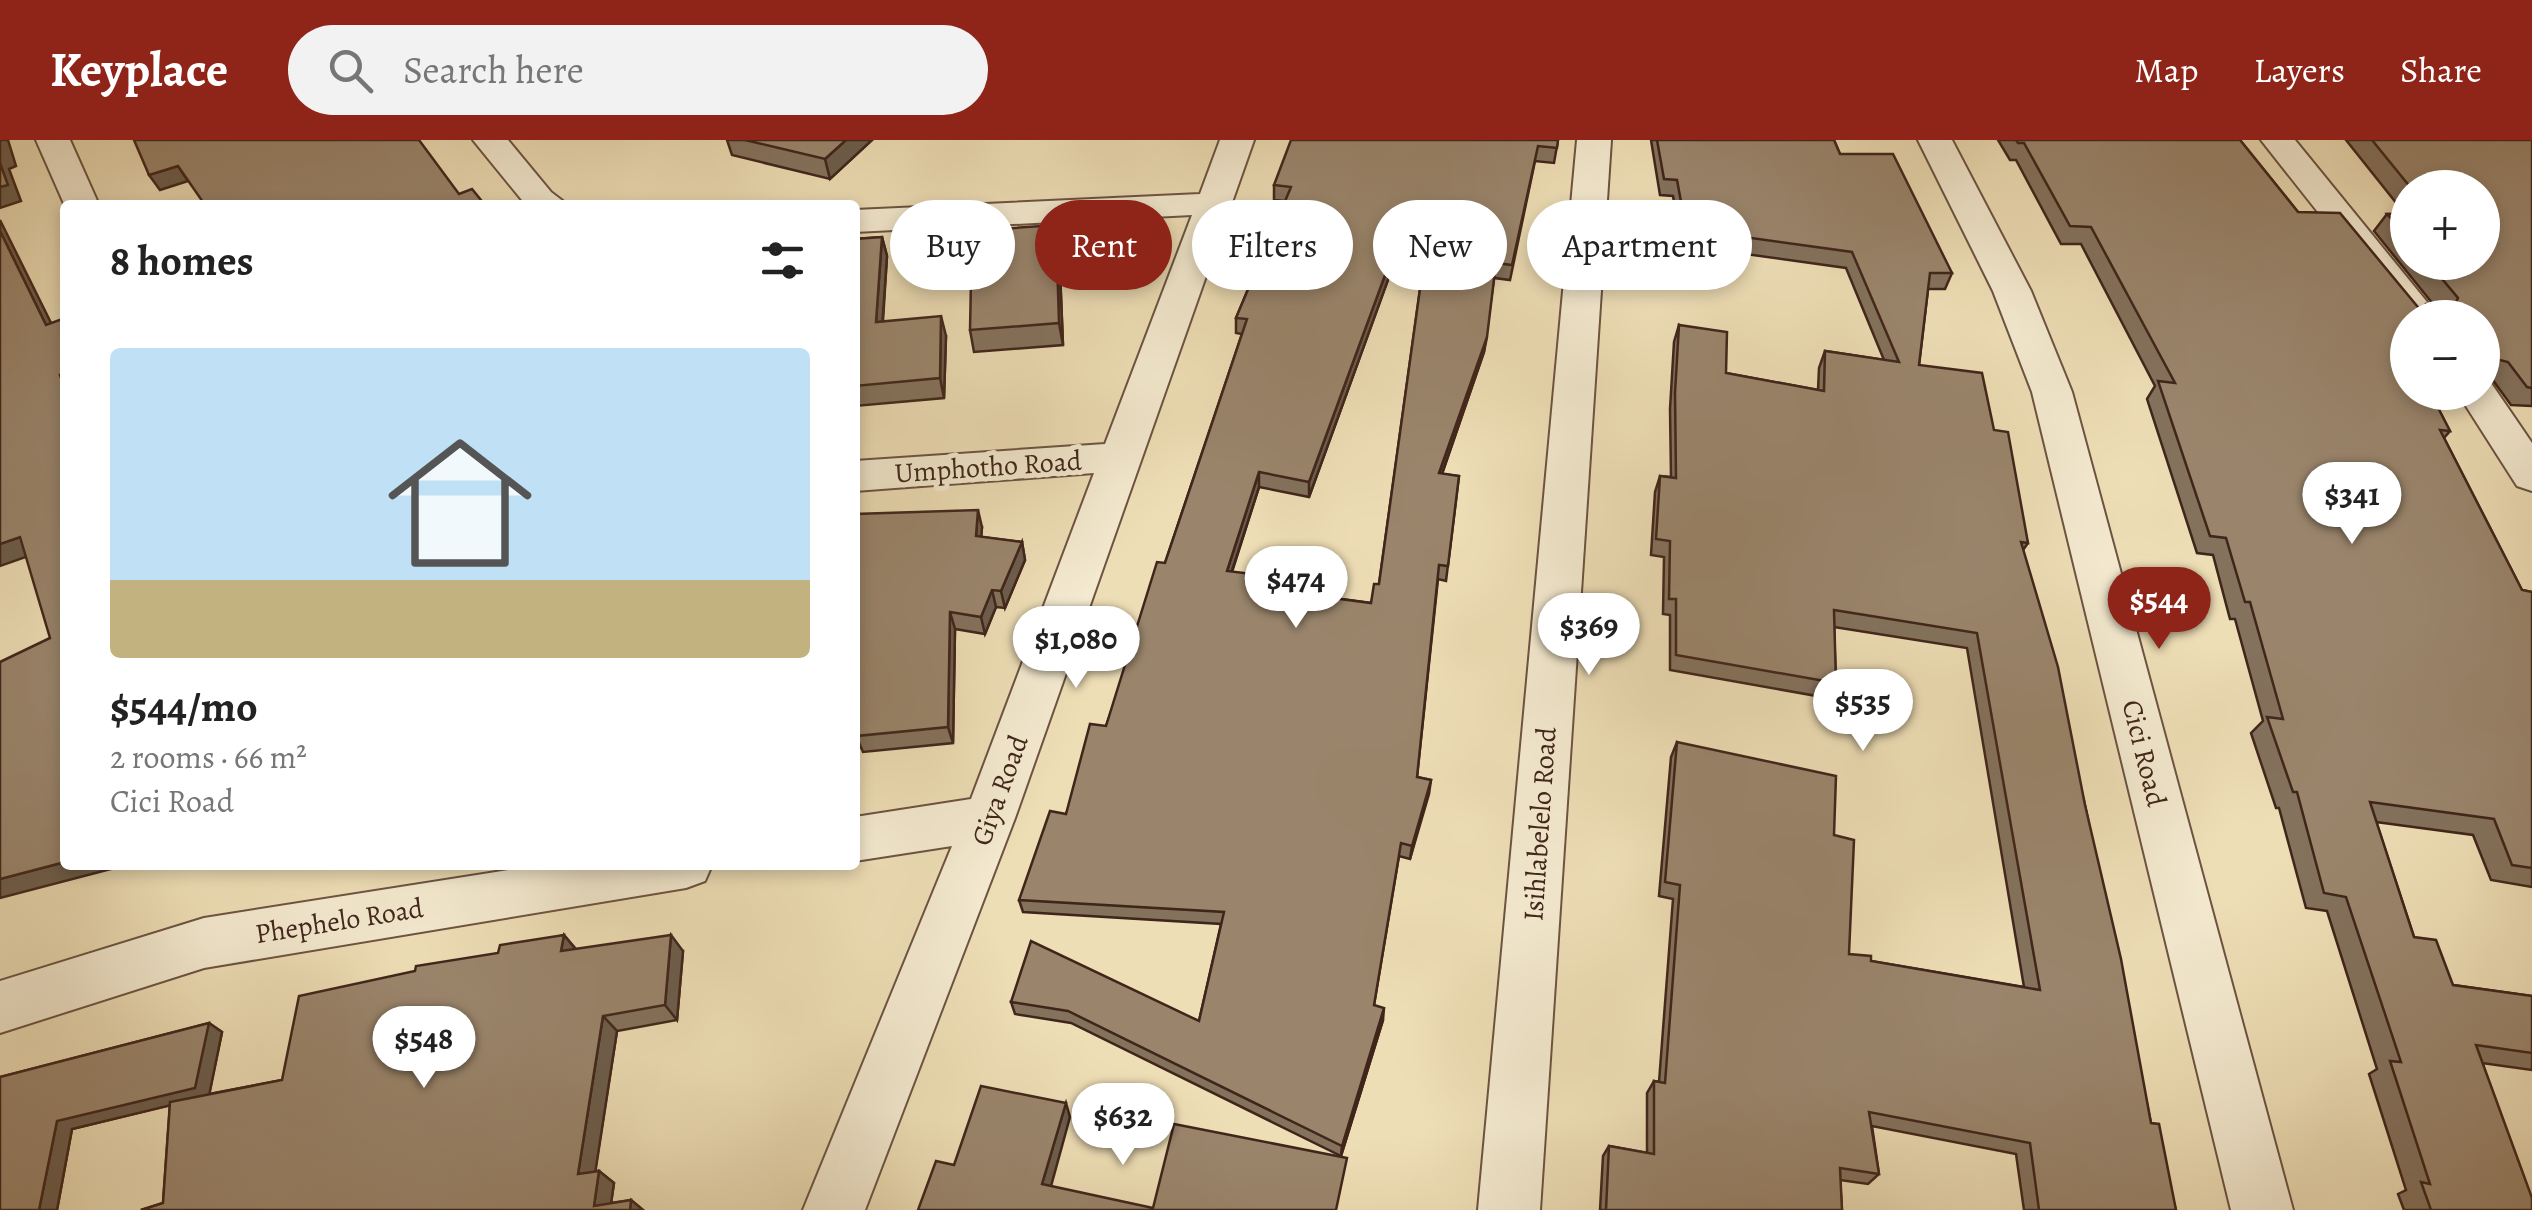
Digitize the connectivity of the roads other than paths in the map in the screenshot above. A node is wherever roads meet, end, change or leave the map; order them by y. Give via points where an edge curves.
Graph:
1 (53, 140) edge
2 (490, 140) edge
3 (1236, 140) edge
4 (1594, 140) edge
5 (1935, 140) edge
6 (2278, 140) edge
7 (80, 200) edge
8 (541, 200) edge
9 (1214, 200) edge
10 (1192, 205) edge
11 (860, 222) edge
12 (1192, 259) edge
13 (2406, 300) edge
14 (2489, 410) edge
15 (1120, 457) junction
16 (860, 476) edge
17 (2532, 476) edge
18 (989, 818) junction
19 (860, 837) edge
20 (655, 870) edge
21 (0, 1007) edge
22 (834, 1210) edge
23 (1509, 1210) edge
24 (2262, 1210) edge

1 - 7 street
2 - 8 street
3 - 9 street, Giya Road
4 - 23 street, Isihlabelelo Road
5 - 24 street, Cici Road via 2012,291 2052,392
6 - 13 street
10 - 11 street
12 - 15 street, Giya Road
14 - 17 street
15 - 16 street, Umphotho Road
15 - 18 street, Giya Road
18 - 19 street
18 - 22 street, Giya Road
20 - 21 street, Phephelo Road via 204,943

